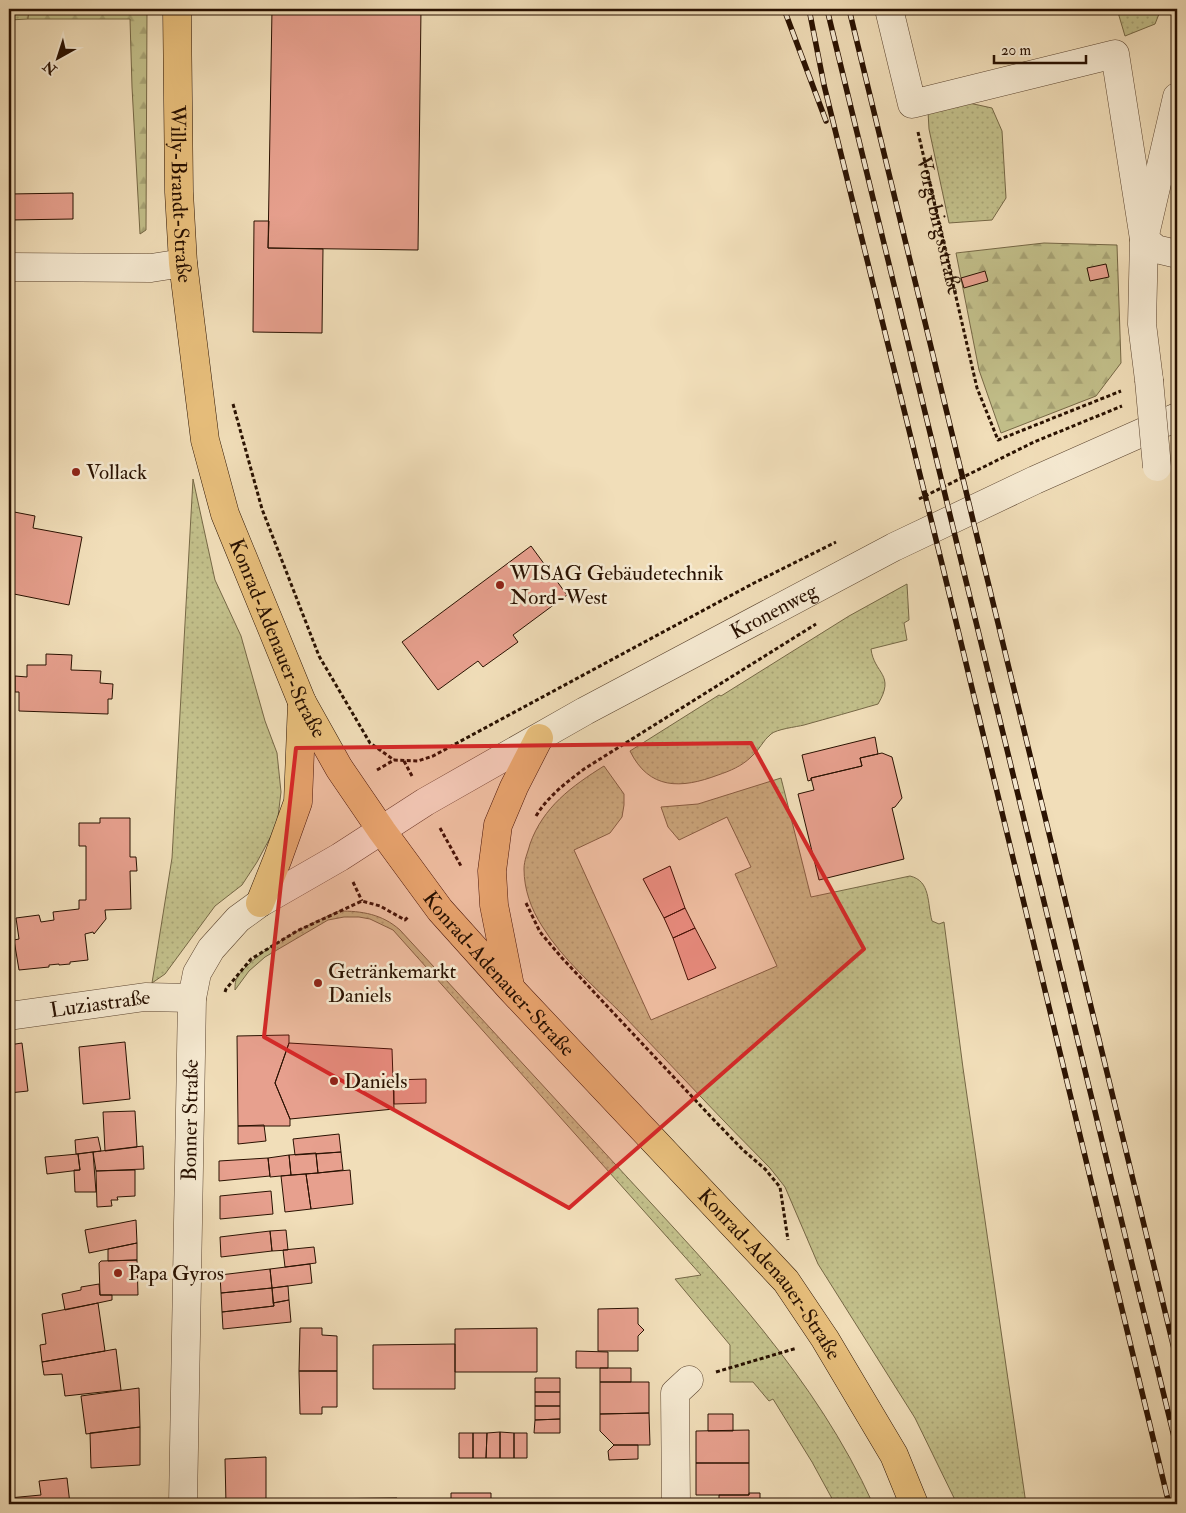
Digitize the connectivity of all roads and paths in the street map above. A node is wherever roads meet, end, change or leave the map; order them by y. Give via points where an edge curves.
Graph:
1 (177, 9) edge
2 (888, 9) edge
3 (1177, 97) edge
4 (912, 104) junction
5 (1159, 248) edge
6 (183, 263) junction
7 (9, 267) edge
8 (197, 379) joint
9 (1149, 380) junction
10 (230, 395) dead end
11 (1177, 416) edge
12 (1157, 467) dead end
13 (822, 621) dead end
14 (628, 650) dead end
15 (302, 702) junction
16 (539, 738) junction
17 (394, 760) junction
18 (404, 761) junction
19 (352, 786) junction
20 (425, 802) junction
21 (535, 818) dead end
22 (382, 831) junction
23 (492, 871) junction
24 (524, 896) dead end
25 (430, 897) junction
26 (260, 904) junction
27 (510, 988) junction
28 (192, 998) junction
29 (224, 998) dead end
30 (9, 1016) edge
31 (786, 1281) junction
32 (825, 1339) junction
33 (690, 1380) joint
34 (183, 1504) edge
35 (676, 1504) edge
36 (914, 1504) edge

1 - 6 main road, Willy-Brandt-Straße
2 - 4 street
3 - 5 street
4 - 5 street via 1115,54
4 - 9 path, Vorgebirgsstraße via 977,388 998,440
5 - 9 street via 1142,324
6 - 7 street via 151,268
6 - 8 main road, Willy-Brandt-Straße
8 - 15 main road, Konrad-Adenauer-Straße via 205,440 225,514
9 - 12 street, bridge
10 - 17 path via 262,509 319,656 370,743
11 - 16 street, Kronenweg via 894,548
13 - 21 path via 584,768 543,805
14 - 18 path via 433,756
15 - 19 main road, Konrad-Adenauer-Straße
15 - 26 main road via 298,802
16 - 20 street, Kronenweg
16 - 23 main road via 498,826
17 - 18 path
17 - 19 path
18 - 20 path
19 - 22 main road, Konrad-Adenauer-Straße
20 - 22 street, Kronenweg
20 - 23 path via 466,873
22 - 25 main road, Konrad-Adenauer-Straße
22 - 26 street, Bonner Straße
23 - 27 main road via 494,905
24 - 31 path via 540,932 562,958 780,1187 788,1235
25 - 27 main road, Konrad-Adenauer-Straße
25 - 29 path via 405,920 380,906 362,901 298,931 251,959 226,989
26 - 28 street, Bonner Straße via 238,919 211,949 197,973
27 - 31 main road, Konrad-Adenauer-Straße
28 - 30 street, Luziastraße via 145,997
28 - 34 street, Bonner Straße
31 - 32 main road, Konrad-Adenauer-Straße
32 - 33 path
32 - 36 main road, Konrad-Adenauer-Straße via 894,1455
33 - 35 street via 675,1393

